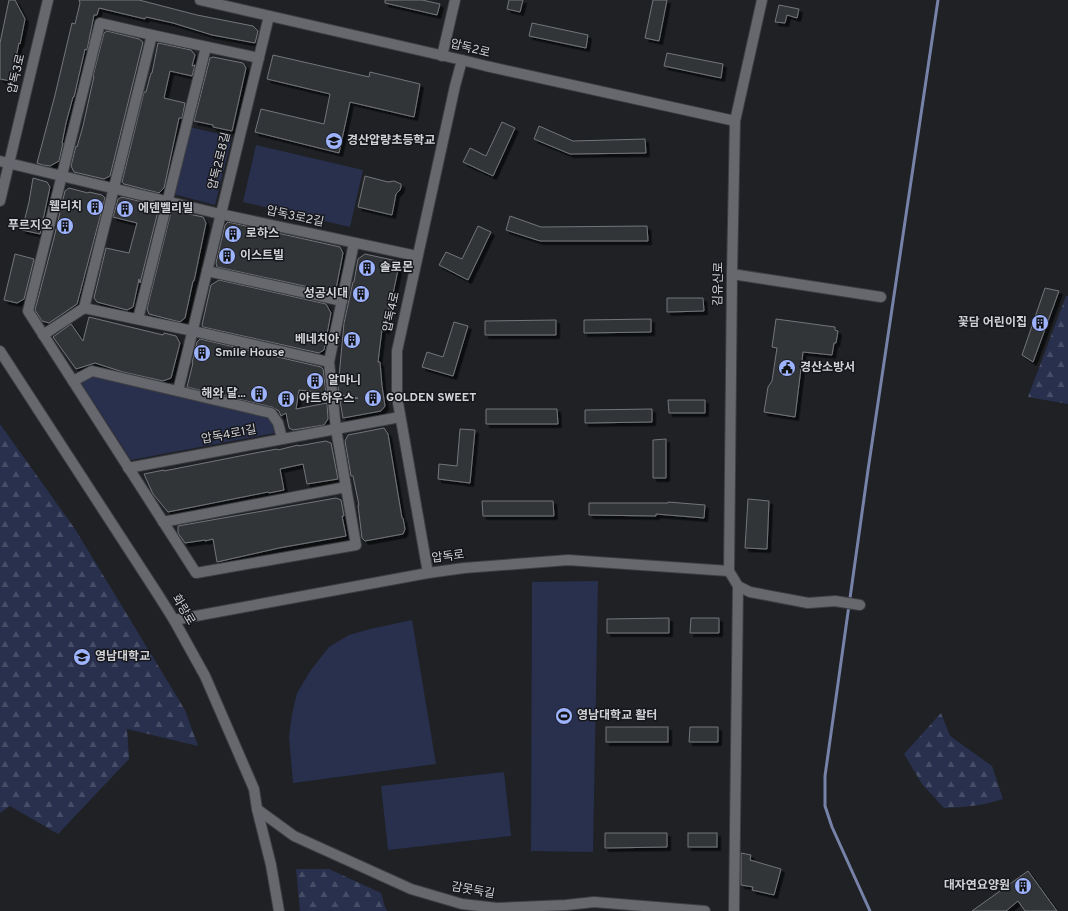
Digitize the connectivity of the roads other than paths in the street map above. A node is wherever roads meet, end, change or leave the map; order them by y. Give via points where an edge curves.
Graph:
1 (48, 0) edge
2 (200, 0) edge
3 (455, 0) edge
4 (762, 0) edge
5 (269, 16) junction
6 (152, 35) junction
7 (206, 46) junction
8 (442, 56) junction
9 (259, 58) junction
10 (462, 60) junction
11 (736, 121) junction
12 (5, 162) edge
13 (62, 175) junction
14 (114, 188) junction
15 (0, 201) edge
16 (168, 201) junction
17 (220, 214) junction
18 (354, 243) junction
19 (417, 256) junction
20 (207, 271) junction
21 (732, 274) junction
22 (881, 297) dead end
23 (342, 301) junction
24 (84, 308) junction
25 (138, 319) junction
26 (192, 331) junction
27 (43, 335) junction
28 (0, 351) edge
29 (329, 362) junction
30 (73, 381) junction
31 (178, 391) junction
32 (400, 417) junction
33 (336, 429) junction
34 (282, 438) junction
35 (128, 468) junction
36 (346, 487) junction
37 (163, 522) junction
38 (729, 571) junction
39 (428, 573) junction
40 (738, 586) junction
41 (860, 605) dead end
42 (174, 620) junction
43 (257, 809) junction
44 (279, 911) edge
45 (705, 911) edge
46 (734, 911) edge

1 - 12 street, 압독3로
2 - 5 street, 압독2로
3 - 8 street
4 - 11 street, 김유신로
5 - 8 street, 압독2로
5 - 9 street, 압독2로8길
6 - 7 street
6 - 13 street via 100,23
6 - 14 street
7 - 9 street
7 - 16 street
8 - 10 street, 압독2로
9 - 17 street, 압독2로8길
10 - 11 street, 압독2로
10 - 19 street, 압독4로
11 - 21 street, 김유신로
12 - 13 street, 압독3로2길
12 - 15 street, 압독3로
13 - 14 street, 압독3로2길
13 - 27 street via 28,311
14 - 16 street, 압독3로2길
14 - 24 street
16 - 17 street, 압독3로2길
16 - 25 street
17 - 18 street, 압독3로2길
17 - 20 street, 압독2로8길
18 - 19 street, 압독3로2길
18 - 23 street
19 - 32 street, 압독4로 via 397,351 397,397
20 - 23 street
20 - 26 street, 압독2로8길
21 - 22 street
21 - 38 street, 김유신로
23 - 29 street
24 - 25 street
24 - 27 street
25 - 26 street
26 - 29 street
26 - 31 street, 압독2로8길
27 - 30 street
28 - 42 street, 화랑로
29 - 33 street
30 - 31 street via 92,371
30 - 35 street
31 - 34 street via 271,413 278,423
32 - 33 street, 압독4로1길
32 - 39 street, 압독4로
33 - 34 street, 압독4로1길
33 - 36 street
34 - 35 street, 압독4로1길
35 - 37 street
36 - 37 street
36 - 37 street via 356,545 196,573
38 - 39 street, 압독로 via 568,560
38 - 40 street
39 - 42 street, 압독로
40 - 41 street via 750,592 808,603 835,601
40 - 46 street
42 - 43 street, 화랑로 via 206,676 254,789
43 - 44 street, 화랑로
43 - 45 street, 감못둑길 via 294,836 411,889 462,904 497,908 594,902

